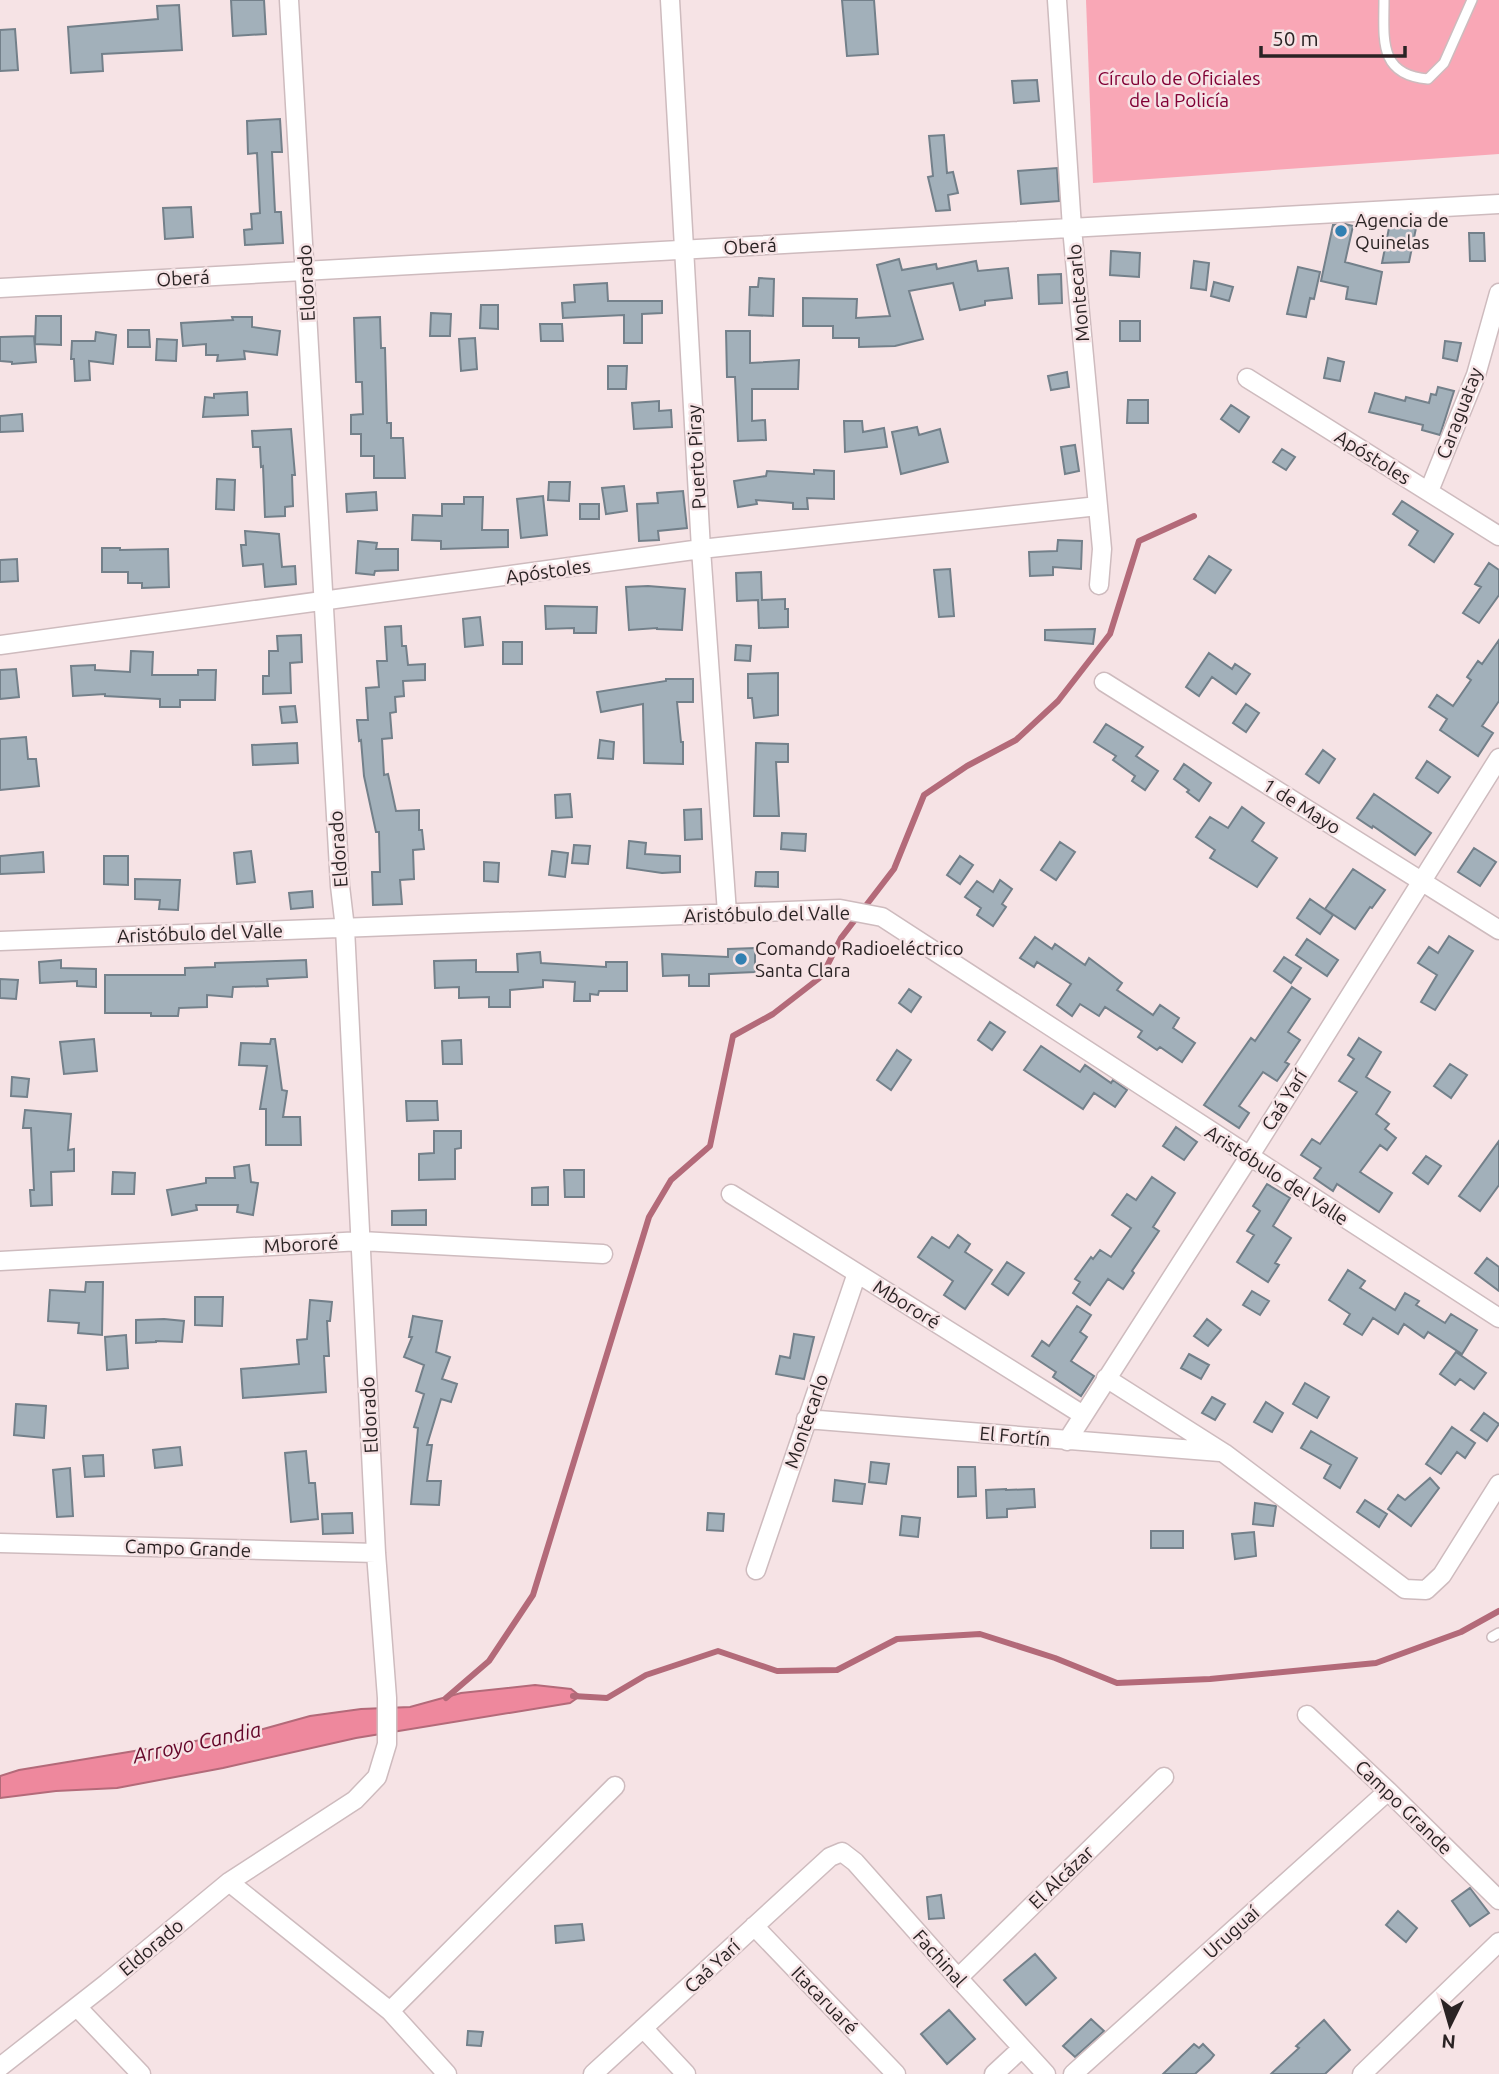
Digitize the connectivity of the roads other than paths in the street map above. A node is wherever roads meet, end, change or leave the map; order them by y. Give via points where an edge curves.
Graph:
1 (289, 0) edge
2 (670, 0) edge
3 (1057, 0) edge
4 (1384, 0) edge
5 (1472, 0) edge
6 (1499, 204) edge
7 (1072, 228) junction
8 (684, 250) junction
9 (305, 271) junction
10 (0, 288) edge
11 (1499, 293) edge
12 (1247, 377) dead end
13 (1429, 491) junction
14 (1098, 506) junction
15 (1499, 536) edge
16 (701, 549) junction
17 (1099, 585) dead end
18 (324, 602) junction
19 (0, 645) edge
20 (1104, 682) dead end
21 (1499, 758) edge
22 (1421, 881) junction
23 (727, 913) junction
24 (345, 928) junction
25 (1499, 930) edge
26 (0, 941) edge
27 (1249, 1157) junction
28 (731, 1194) dead end
29 (361, 1241) junction
30 (603, 1254) dead end
31 (0, 1261) edge
32 (857, 1273) junction
33 (1499, 1318) edge
34 (1106, 1378) junction
35 (1083, 1415) junction
36 (806, 1419) junction
37 (1067, 1441) junction
38 (1224, 1453) junction
39 (1499, 1484) edge
40 (0, 1543) edge
41 (376, 1553) junction
42 (756, 1570) dead end
43 (1307, 1715) dead end
44 (1164, 1777) dead end
45 (615, 1786) dead end
46 (1388, 1791) junction
47 (830, 1857) joint
48 (229, 1882) junction
49 (1499, 1900) edge
50 (754, 1926) junction
51 (1499, 1942) edge
52 (958, 1978) junction
53 (77, 2007) junction
54 (390, 2011) junction
55 (643, 2028) junction
56 (1022, 2048) junction
57 (0, 2067) edge
58 (141, 2074) edge
59 (447, 2074) edge
60 (593, 2074) edge
61 (686, 2074) edge
62 (896, 2074) edge
63 (994, 2074) edge
64 (1046, 2074) edge
65 (1073, 2074) edge
66 (1362, 2074) edge

1 - 9 street, Eldorado
2 - 8 street, Puerto Piray
3 - 7 street, Montecarlo
4 - 5 lane via 1384,44 1394,66 1409,78 1428,79 1444,63
6 - 7 street, Oberá
7 - 8 street, Oberá
7 - 14 street, Montecarlo
8 - 9 street, Oberá
8 - 16 street, Puerto Piray
9 - 10 street, Oberá
9 - 18 street, Eldorado
11 - 13 street, Caraguatay via 1476,375
12 - 13 street, Apóstoles
13 - 15 street, Apóstoles
14 - 16 street, Apóstoles
14 - 17 street, Montecarlo
16 - 18 street, Apóstoles
16 - 23 street, Puerto Piray
18 - 19 street, Apóstoles
18 - 24 street, Eldorado
20 - 22 street, 1 de Mayo
21 - 22 street, Caá Yarí
22 - 25 street, 1 de Mayo
22 - 27 street, Caá Yarí
23 - 24 street, Aristóbulo del Valle
23 - 27 street, Aristóbulo del Valle via 840,909 882,917
24 - 26 street, Aristóbulo del Valle
24 - 29 street, Eldorado
27 - 33 street, Aristóbulo del Valle
27 - 34 street, Caá Yarí
28 - 32 street, Mbororé
29 - 30 street, Mbororé
29 - 31 street, Mbororé
29 - 41 street, Eldorado
32 - 35 street, Mbororé
32 - 36 street, Montecarlo
34 - 35 street, Caá Yarí
34 - 38 street
35 - 37 street, Caá Yarí
36 - 37 street, El Fortín
36 - 42 street, Montecarlo
37 - 38 street, El Fortín
38 - 39 street via 1405,1589 1426,1590 1442,1575
40 - 41 street, Campo Grande
41 - 48 street, Eldorado via 387,1698 387,1744 377,1777 355,1800
43 - 46 street, Campo Grande
44 - 52 street, El Alcázar
45 - 54 street
46 - 49 street, Campo Grande
46 - 65 street, Uruguaí
47 - 50 street, Caá Yarí
47 - 52 street, Fachinal via 842,1852 855,1862
48 - 53 street, Eldorado
48 - 54 street
50 - 55 street, Caá Yarí
50 - 62 street, Itacaruaré
51 - 66 street
52 - 56 street, Fachinal
53 - 57 street, Eldorado
53 - 58 street
54 - 59 street
55 - 60 street, Caá Yarí
55 - 61 street
56 - 63 street
56 - 64 street, Fachinal

